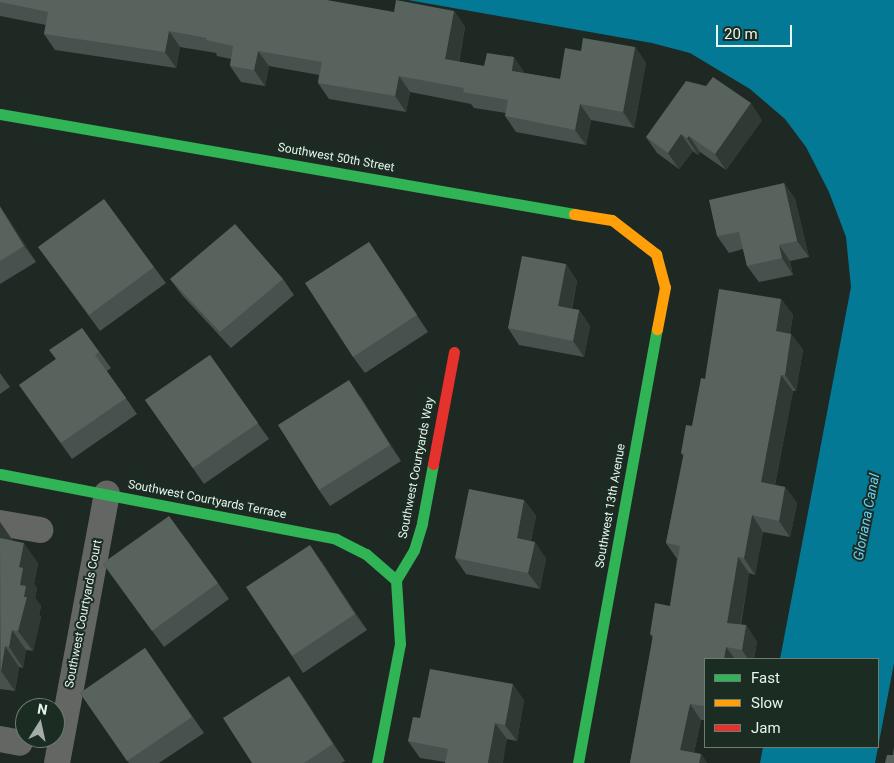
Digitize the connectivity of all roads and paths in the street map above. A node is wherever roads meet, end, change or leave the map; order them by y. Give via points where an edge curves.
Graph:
1 (0, 114) edge
2 (656, 254) joint
3 (454, 352) dead end
4 (0, 474) edge
5 (107, 494) junction
6 (0, 523) edge
7 (40, 530) dead end
8 (396, 580) junction
9 (57, 763) edge
10 (377, 763) edge
11 (578, 763) edge

1 - 2 street, Southwest 50th Street via 612,220
2 - 11 street, Southwest 13th Avenue via 666,287
3 - 8 street, Southwest Courtyards Way via 422,523 414,550
4 - 5 street, Southwest Courtyards Terrace
5 - 8 street, Southwest Courtyards Terrace via 336,539 366,554
5 - 9 street, Southwest Courtyards Court
6 - 7 street
8 - 10 street via 400,644

